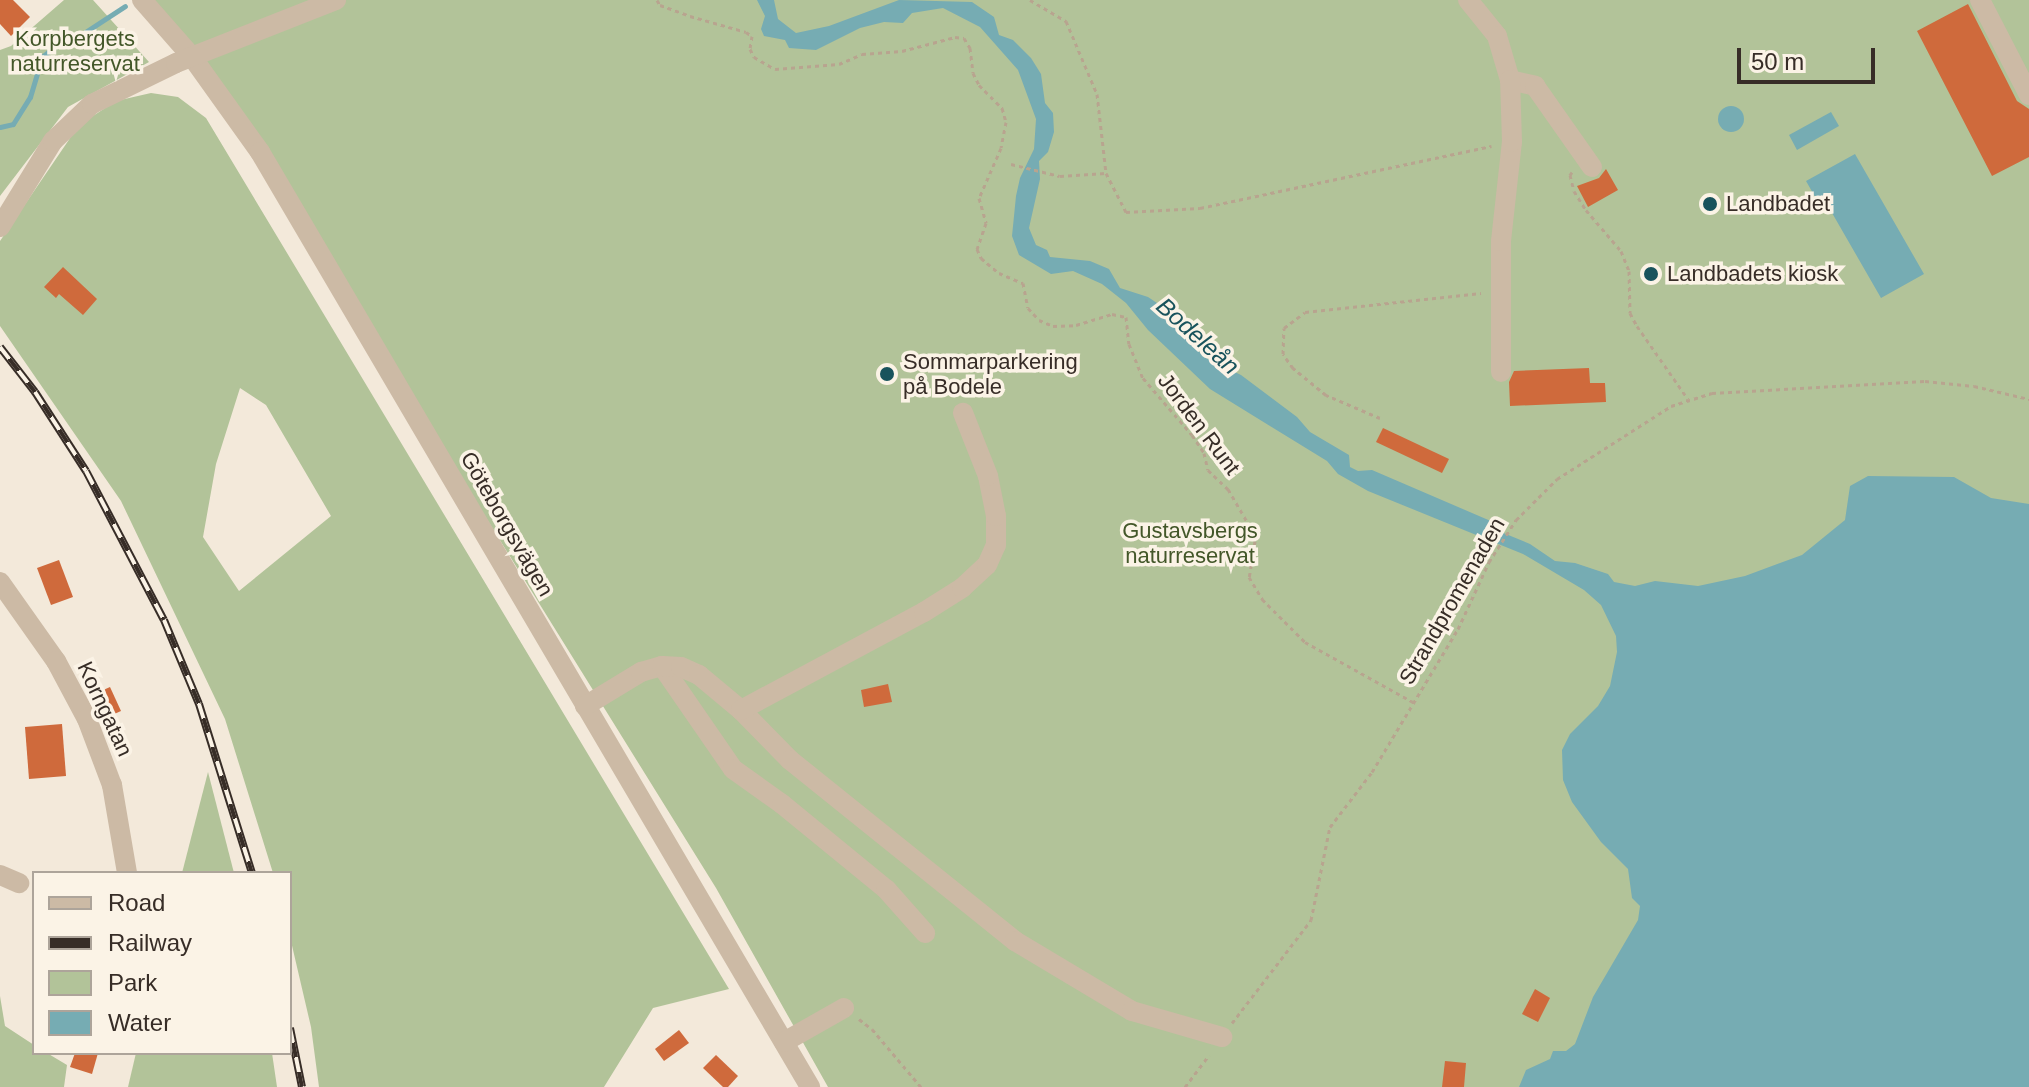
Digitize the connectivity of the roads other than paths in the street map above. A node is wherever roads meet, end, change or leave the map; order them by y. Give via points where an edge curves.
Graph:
1 (142, 0) edge
2 (336, 0) edge
3 (1468, 0) edge
4 (1980, 0) edge
5 (192, 57) junction
6 (1510, 80) junction
7 (2027, 83) edge
8 (1589, 162) road end
9 (0, 227) edge
10 (1501, 372) dead end
11 (963, 413) dead end
12 (0, 582) edge
13 (662, 666) junction
14 (585, 706) junction
15 (741, 710) junction
16 (127, 871) edge
17 (925, 933) dead end
18 (844, 1008) road end
19 (1222, 1037) road end
20 (784, 1042) junction
21 (810, 1087) edge

1 - 5 street, Göteborgsvägen
2 - 5 street
3 - 6 street via 1497,36
4 - 7 street
5 - 9 street via 122,87 74,118 53,141
5 - 14 street, Göteborgsvägen via 268,165
6 - 8 street via 1535,86
6 - 10 street via 1512,142 1501,241
11 - 15 street via 988,476 996,516 996,545 987,565 924,612
12 - 16 street, Korngatan via 56,661 107,764
13 - 14 street via 641,672
13 - 15 street via 699,675
13 - 17 street via 733,769 886,889
14 - 20 street, Göteborgsvägen
15 - 19 street via 790,760 1015,941 1132,1011
18 - 20 street
20 - 21 street, Göteborgsvägen

